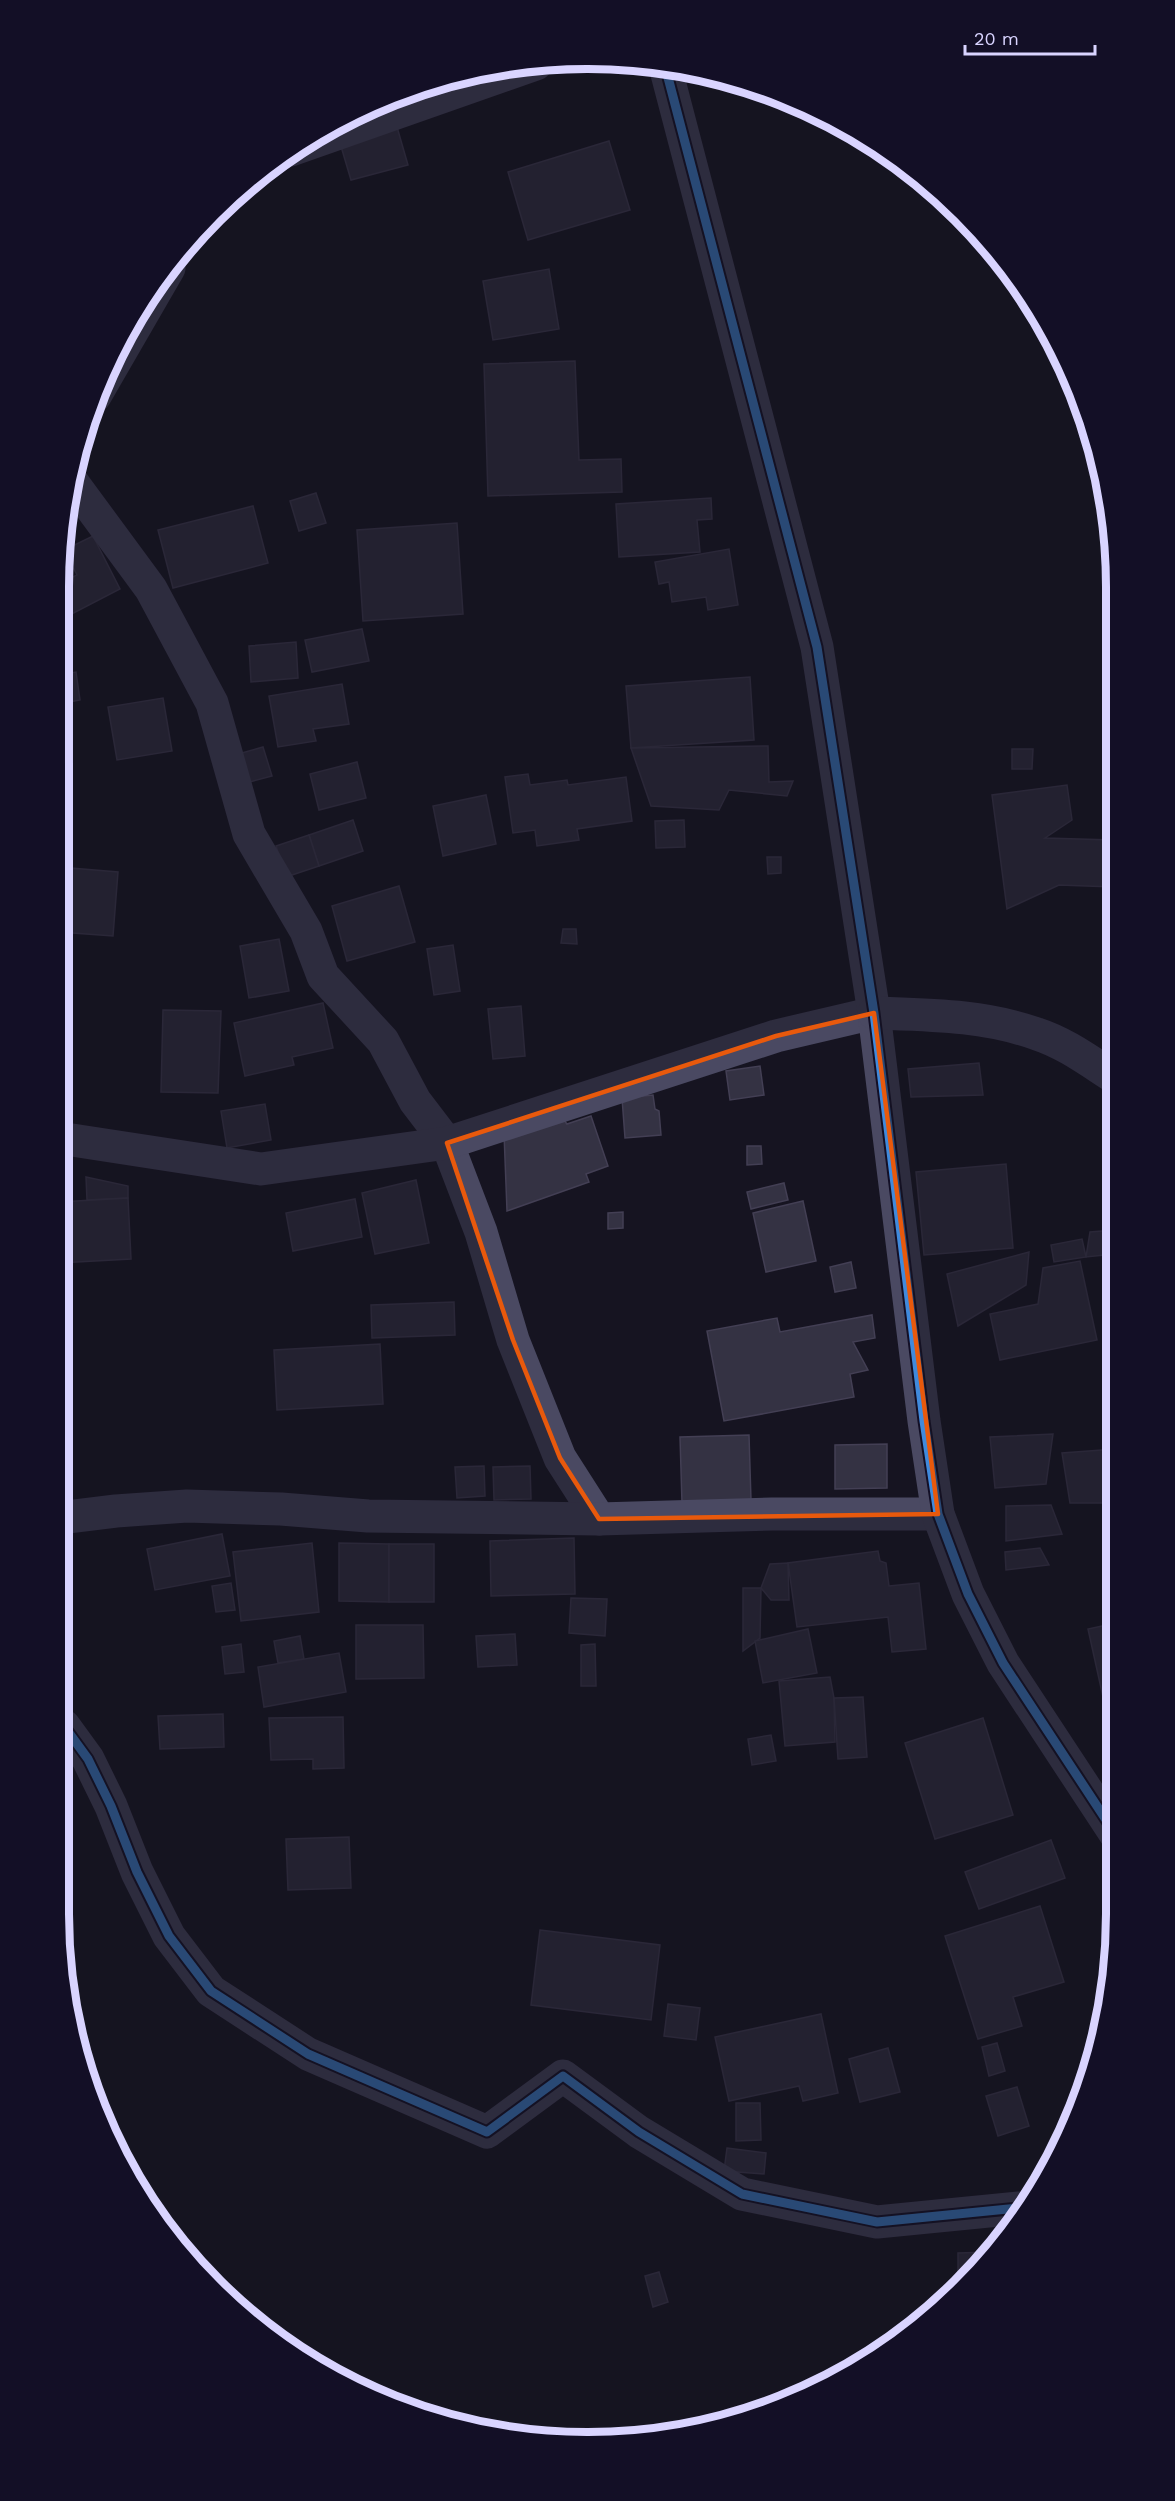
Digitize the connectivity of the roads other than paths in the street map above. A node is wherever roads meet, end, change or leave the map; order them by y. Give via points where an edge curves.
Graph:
1 (666, 75) edge
2 (501, 76) edge
3 (333, 135) edge
4 (78, 490) edge
5 (874, 1013) junction
6 (1106, 1072) edge
7 (69, 1140) edge
8 (447, 1143) junction
9 (938, 1514) junction
10 (69, 1517) edge
11 (599, 1519) junction
12 (69, 1733) edge
13 (1106, 1820) edge
14 (1014, 2208) edge

1 - 5 street via 817,647
2 - 3 street
4 - 8 street via 151,589 212,703 249,834 306,931 323,976 383,1041 415,1101
5 - 6 street via 992,1021 1039,1034
5 - 8 street via 776,1036
5 - 9 street
7 - 8 street via 261,1170
8 - 11 street via 481,1232 513,1340 560,1458
9 - 11 street
9 - 13 street via 968,1594 1003,1663
10 - 11 street via 187,1506 368,1516
12 - 14 street via 88,1759 169,1935 211,1991 308,2054 487,2132 563,2076 639,2132 742,2194 877,2222

